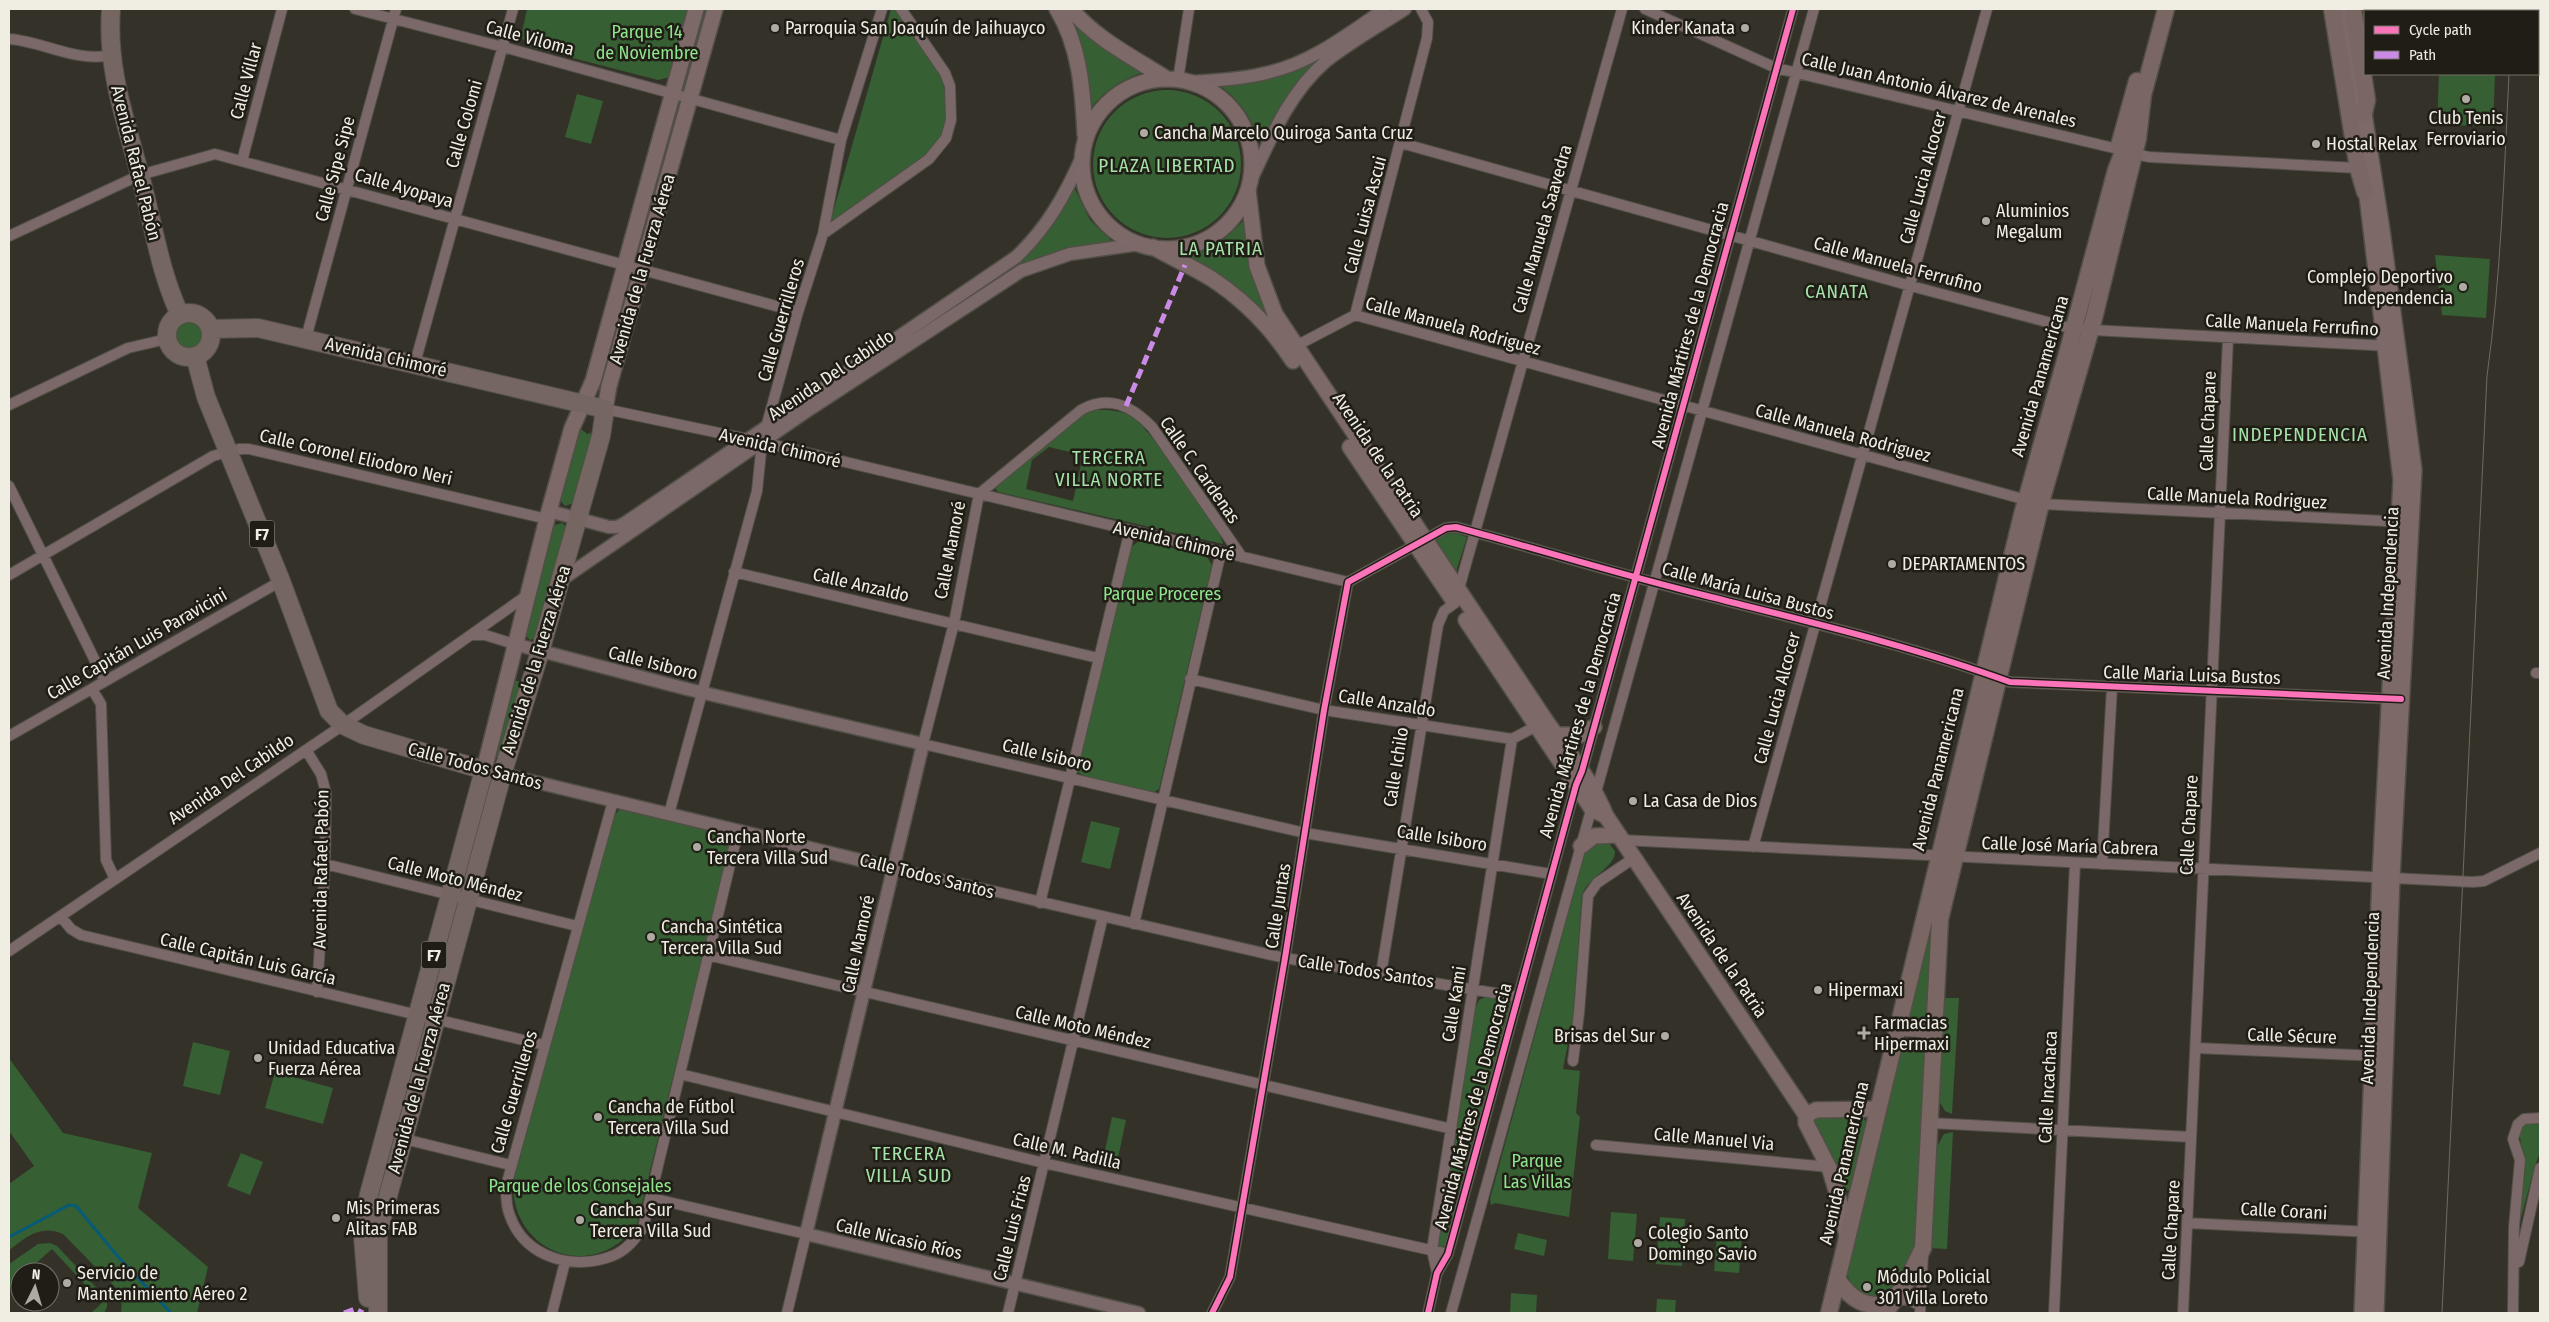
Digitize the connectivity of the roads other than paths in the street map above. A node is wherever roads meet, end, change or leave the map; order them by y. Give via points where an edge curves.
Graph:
1 (111, 9) edge
2 (282, 9) edge
3 (354, 9) edge
4 (513, 9) edge
5 (696, 9) edge
6 (715, 9) edge
7 (882, 9) edge
8 (901, 9) edge
9 (1057, 9) edge
10 (1071, 9) edge
11 (1189, 9) edge
12 (1385, 9) edge
13 (1405, 9) edge
14 (1421, 9) edge
15 (1622, 9) edge
16 (1645, 9) edge
17 (1793, 9) edge
18 (1814, 9) edge
19 (1987, 9) edge
20 (2177, 9) edge
21 (2342, 11) edge
22 (2162, 13) edge
23 (395, 14) edge
24 (9, 39) edge
25 (503, 47) junction
26 (111, 55) junction
27 (1776, 68) junction
28 (1796, 72) junction
29 (1178, 80) junction
30 (2355, 89) junction
31 (673, 93) junction
32 (2143, 95) junction
33 (690, 98) junction
34 (1959, 110) junction
35 (2364, 114) junction
36 (1085, 139) junction
37 (841, 140) junction
38 (1401, 143) junction
39 (2136, 146) junction
40 (2118, 149) junction
41 (1082, 157) junction
42 (242, 161) junction
43 (2358, 168) junction
44 (2116, 170) junction
45 (140, 175) junction
46 (1249, 186) junction
47 (346, 189) junction
48 (1570, 190) junction
49 (2365, 192) junction
50 (454, 219) junction
51 (823, 234) junction
52 (9, 236) edge
53 (1730, 236) junction
54 (1750, 241) junction
55 (1146, 246) junction
56 (625, 265) junction
57 (642, 269) junction
58 (1911, 286) junction
59 (798, 312) junction
60 (180, 314) junction
61 (1355, 314) junction
62 (210, 329) junction
63 (2082, 330) junction
64 (306, 338) junction
65 (167, 339) junction
66 (2228, 339) junction
67 (2391, 346) junction
68 (1291, 348) junction
69 (195, 356) junction
70 (1521, 361) junction
71 (415, 363) junction
72 (582, 404) junction
73 (9, 405) edge
74 (1683, 406) junction
75 (605, 409) junction
76 (1702, 411) junction
77 (768, 426) junction
78 (747, 440) junction
79 (762, 442) junction
80 (228, 451) junction
81 (1862, 455) junction
82 (9, 486) edge
83 (979, 494) junction
84 (2034, 502) junction
85 (2221, 513) junction
86 (548, 515) junction
87 (578, 519) junction
88 (2404, 522) junction
89 (1130, 530) junction
90 (1474, 532) junction
91 (1421, 543) junction
92 (1222, 552) junction
93 (44, 555) junction
94 (1242, 557) junction
95 (734, 572) junction
96 (9, 575) edge
97 (1636, 577) junction
98 (560, 580) junction
99 (281, 581) junction
100 (1348, 582) junction
101 (1654, 583) junction
102 (526, 596) junction
103 (1456, 596) junction
104 (954, 623) junction
105 (1814, 624) junction
106 (472, 635) junction
107 (514, 644) junction
108 (540, 652) junction
109 (1098, 658) junction
110 (1990, 674) junction
111 (1190, 679) junction
112 (105, 681) junction
113 (2112, 687) junction
114 (92, 689) junction
115 (2211, 691) junction
116 (702, 693) junction
117 (2395, 699) junction
118 (1324, 710) junction
119 (1541, 724) junction
120 (343, 725) junction
121 (1420, 725) junction
122 (1594, 727) junction
123 (9, 736) edge
124 (1556, 736) junction
125 (1512, 739) junction
126 (923, 744) junction
127 (306, 750) junction
128 (484, 770) junction
129 (502, 775) junction
130 (1579, 778) junction
131 (1069, 779) junction
132 (1596, 793) junction
133 (1163, 800) junction
134 (613, 801) junction
135 (1592, 809) junction
136 (669, 814) junction
137 (1606, 816) junction
138 (738, 831) junction
139 (1305, 833) junction
140 (1620, 838) junction
141 (1582, 846) junction
142 (1753, 847) junction
143 (1400, 849) junction
144 (2540, 853) edge
145 (1945, 857) junction
146 (1634, 858) junction
147 (2075, 863) junction
148 (325, 864) junction
149 (1492, 864) junction
150 (2102, 864) junction
151 (893, 868) junction
152 (2203, 868) junction
153 (1551, 874) junction
154 (2386, 877) junction
155 (115, 879) junction
156 (459, 897) junction
157 (1040, 903) junction
158 (1103, 916) junction
159 (61, 917) junction
160 (1134, 924) junction
161 (577, 926) junction
162 (9, 951) edge
163 (707, 955) junction
164 (1285, 958) junction
165 (1381, 974) junction
166 (1473, 989) junction
167 (317, 992) junction
168 (866, 992) junction
169 (1518, 996) junction
170 (427, 1017) junction
171 (1898, 1027) junction
172 (1935, 1031) junction
173 (1073, 1042) junction
174 (544, 1045) junction
175 (2196, 1048) junction
176 (2380, 1056) junction
177 (1573, 1061) dead end
178 (680, 1074) junction
179 (1262, 1083) junction
180 (1878, 1109) junction
181 (836, 1112) junction
182 (1806, 1115) junction
183 (2540, 1118) edge
184 (1931, 1123) junction
185 (1452, 1129) junction
186 (2063, 1130) junction
187 (385, 1134) junction
188 (2191, 1137) junction
189 (403, 1138) junction
190 (1596, 1144) dead end
191 (1044, 1163) junction
192 (510, 1165) junction
193 (1829, 1167) junction
194 (2540, 1168) edge
195 (651, 1198) junction
196 (1243, 1209) junction
197 (2187, 1223) junction
198 (2373, 1232) junction
199 (806, 1234) junction
200 (1847, 1237) junction
201 (1923, 1248) junction
202 (1432, 1250) junction
203 (1448, 1254) junction
204 (565, 1262) junction
205 (1437, 1273) junction
206 (2515, 1277) junction
207 (1837, 1280) junction
208 (1015, 1284) junction
209 (1888, 1308) edge
210 (1920, 1309) edge
211 (369, 1313) edge
212 (378, 1313) edge
213 (552, 1313) edge
214 (787, 1313) edge
215 (1008, 1313) edge
216 (1139, 1313) edge
217 (1212, 1313) edge
218 (1428, 1313) edge
219 (1452, 1313) edge
220 (1829, 1313) edge
221 (2054, 1313) edge
222 (2183, 1313) edge
223 (2362, 1313) edge
224 (2376, 1313) edge
225 (2513, 1313) edge

1 - 26 highway, Avenida Rafael Pabón
2 - 42 street, Calle Villar
3 - 23 street, Calle Viloma
4 - 25 street, Calle Colomi
5 - 31 main road, Avenida de la Fuerza Aérea
6 - 33 main road, Avenida de la Fuerza Aérea
7 - 37 street, Calle Guerrilleros
8 - 51 street via 945,73 950,86 951,120 946,138 930,159
9 - 36 main road via 1077,62
10 - 29 main road via 1100,37
11 - 29 street
12 - 29 street via 1342,38 1293,64 1249,76
13 - 46 street via 1325,62 1310,78 1280,120
14 - 38 street, Calle Luisa Ascui via 1428,22 1427,38
15 - 48 street, Calle Manuela Saavedra
16 - 27 street, Calle Juan Antonio Álvarez de Arenales
17 - 27 street, Avenida Mártires de la Democracia
18 - 28 street, Avenida Mártires de la Democracia
19 - 34 street, Calle Lucia Alcocer
20 - 39 main road via 2148,115
21 - 30 main road, Avenida Independencia
21 - 35 main road via 2366,100
21 - 43 main road
22 - 32 main road, Avenida Panamericana
22 - 40 main road
23 - 25 street, Calle Viloma
23 - 47 street, Calle Sipe Sipe
24 - 26 street via 87,56
25 - 31 street, Calle Viloma
25 - 50 street, Calle Colomi
26 - 45 highway, Avenida Rafael Pabón via 113,74
27 - 28 street, Calle Juan Antonio Álvarez de Arenales
27 - 53 street, Avenida Mártires de la Democracia
28 - 34 street, Calle Juan Antonio Álvarez de Arenales
28 - 54 street, Avenida Mártires de la Democracia
29 - 36 main road via 1141,83 1117,95 1098,114
29 - 46 main road via 1207,89 1235,112 1250,145
30 - 35 main road, Avenida Independencia
30 - 49 main road, Avenida Independencia via 2353,98
31 - 33 street, Calle Viloma
31 - 56 main road, Avenida de la Fuerza Aérea
32 - 39 main road, Avenida Panamericana
32 - 44 main road, Avenida Panamericana
33 - 37 street, Calle Viloma
33 - 57 main road, Avenida de la Fuerza Aérea
34 - 40 street, Calle Juan Antonio Álvarez de Arenales
34 - 58 street, Calle Lucia Alcocer
35 - 67 main road, Avenida Independencia
36 - 41 main road
37 - 51 street, Calle Guerrilleros
38 - 48 street, Calle Manuela Ferrufino
38 - 61 street, Calle Luisa Ascui
39 - 43 street via 2149,157
39 - 63 main road, Avenida Panamericana
40 - 44 main road
41 - 55 main road via 1084,185 1096,210 1115,231
41 - 77 street, Avenida Del Cabildo via 1050,220 1016,257
42 - 45 street, Calle Ayopaya via 215,154
42 - 47 street, Calle Ayopaya
43 - 49 main road
44 - 63 main road, Avenida Panamericana
45 - 52 street, Calle Ayopaya
45 - 60 highway, Avenida Rafael Pabón via 164,276
46 - 55 main road via 1234,217 1206,239 1189,246
46 - 68 main road, Avenida de la Patria via 1253,246 1264,290
47 - 50 street, Calle Ayopaya
47 - 64 street, Calle Sipe Sipe
48 - 53 street, Calle Manuela Ferrufino
48 - 70 street, Calle Manuela Saavedra
49 - 67 main road, Avenida Independencia
50 - 56 street, Calle Ayopaya
50 - 71 street, Calle Colomi
51 - 59 street, Calle Guerrilleros
53 - 54 street, Calle Manuela Ferrufino
53 - 74 street, Avenida Mártires de la Democracia
54 - 58 street, Calle Manuela Ferrufino
54 - 76 street, Avenida Mártires de la Democracia
55 - 68 main road, Avenida de la Patria via 1210,278 1232,293
55 - 79 street, Avenida Del Cabildo via 1070,254 1021,271
56 - 57 street, Calle Ayopaya
56 - 72 main road, Avenida de la Fuerza Aérea via 593,381
57 - 59 street, Calle Ayopaya
57 - 75 main road, Avenida de la Fuerza Aérea
58 - 63 street, Calle Manuela Ferrufino
58 - 81 street, Calle Lucia Alcocer
59 - 77 street, Calle Guerrilleros
60 - 62 highway via 199,315
60 - 65 highway via 169,324
61 - 68 street, Calle Manuela Rodriguez
61 - 70 street, Calle Manuela Rodriguez
62 - 64 highway, Avenida Chimoré via 252,327
62 - 69 highway via 208,346
63 - 66 street, Calle Manuela Ferrufino
63 - 84 main road, Avenida Panamericana
64 - 71 highway, Avenida Chimoré
65 - 69 highway via 177,354
65 - 73 street via 128,348
66 - 67 street, Calle Manuela Ferrufino
66 - 85 street, Calle Chapare
67 - 88 main road, Avenida Independencia via 2414,470
68 - 91 main road, Avenida de la Patria
69 - 80 highway, F7 via 206,397
70 - 74 street, Calle Manuela Rodriguez
70 - 90 street, Calle Manuela Saavedra
71 - 72 highway, Avenida Chimoré
72 - 75 highway, Avenida Chimoré
72 - 86 main road, Avenida de la Fuerza Aérea via 572,428
74 - 76 street, Calle Manuela Rodriguez
74 - 97 street, Avenida Mártires de la Democracia
75 - 78 street, Avenida Chimoré
75 - 87 highway, Avenida de la Fuerza Aérea / F7 via 601,436
76 - 81 street, Calle Manuela Rodriguez
76 - 101 street, Avenida Mártires de la Democracia
77 - 78 street, Avenida Del Cabildo
77 - 79 street, Calle Guerrilleros
78 - 79 street, Avenida Chimoré
78 - 87 street, Avenida Del Cabildo via 617,527
79 - 83 street, Avenida Chimoré
79 - 95 street, Calle Guerrilleros via 757,491
79 - 98 street, Avenida Del Cabildo
80 - 86 street, Calle Coronel Eliodoro Neri via 249,449
80 - 93 street, Calle Coronel Eliodoro Neri via 214,456
80 - 99 highway, F7
81 - 84 street, Calle Manuela Rodriguez
81 - 105 street, Calle Lucia Alcocer
82 - 93 street
83 - 89 street, Avenida Chimoré
83 - 94 street, Calle C. Cardenas via 1091,404 1126,406 1138,412 1152,427
83 - 104 street, Calle Mamoré
84 - 85 street, Calle Manuela Rodriguez
84 - 110 main road, Avenida Panamericana
85 - 88 street, Calle Manuela Rodriguez
85 - 115 street, Calle Chapare
86 - 87 street, Avenida Del Cabildo
86 - 102 main road, Avenida de la Fuerza Aérea
87 - 98 highway, Avenida de la Fuerza Aérea / F7
88 - 117 main road, Avenida Independencia
89 - 92 street, Avenida Chimoré
89 - 109 street
90 - 91 street, Calle María Luisa Bustos via 1446,528
90 - 97 street, Calle María Luisa Bustos
90 - 103 street, Calle Manuela Saavedra
91 - 100 street
91 - 103 main road, Avenida de la Patria
92 - 94 street, Avenida Chimoré
92 - 111 street
93 - 96 street, Calle Coronel Eliodoro Neri
93 - 112 street
94 - 100 street, Avenida Chimoré
95 - 104 street, Calle Anzaldo
95 - 116 street, Calle Guerrilleros
97 - 101 street, Calle María Luisa Bustos
97 - 122 street, Avenida Mártires de la Democracia
98 - 108 highway, Avenida de la Fuerza Aérea / F7
99 - 112 street, Calle Capitán Luis Paravicini
99 - 120 highway, F7 via 329,711
100 - 118 street, Calle Juntas
101 - 105 street, Calle María Luisa Bustos
101 - 132 street, Avenida Mártires de la Democracia
102 - 106 street, Avenida Del Cabildo
102 - 107 main road, Avenida de la Fuerza Aérea
103 - 119 main road, Avenida de la Patria
103 - 121 street, Calle Ichilo via 1440,616
104 - 109 street, Calle Anzaldo
104 - 126 street, Calle Mamoré
105 - 110 street, Calle María Luisa Bustos
105 - 142 street, Calle Lucia Alcocer
106 - 107 street via 485,635
106 - 120 street, Avenida Del Cabildo
107 - 108 street
107 - 128 main road, Avenida de la Fuerza Aérea
108 - 116 street, Calle Isiboro
108 - 129 highway, Avenida de la Fuerza Aérea / F7
109 - 131 street
110 - 113 street, Calle Maria Luisa Bustos via 2010,682
110 - 145 main road, Avenida Panamericana
111 - 118 street, Calle Anzaldo
111 - 133 street
112 - 114 street, Calle Capitán Luis Paravicini
113 - 115 street, Calle Maria Luisa Bustos
113 - 150 street
114 - 123 street, Calle Capitán Luis Paravicini
114 - 155 street via 100,704 106,860
115 - 117 street, Calle Maria Luisa Bustos
115 - 152 street, Calle Chapare
116 - 126 street, Calle Isiboro
116 - 136 street, Calle Guerrilleros
117 - 154 main road, Avenida Independencia
118 - 121 street, Calle Anzaldo
118 - 139 street, Calle Juntas
119 - 124 main road, Avenida de la Patria
119 - 125 street
119 - 130 main road, Avenida de la Patria
120 - 127 street, Avenida Del Cabildo
120 - 128 highway, Calle Todos Santos / F7 via 382,742
121 - 125 street, Calle Anzaldo
121 - 143 street, Calle Ichilo
122 - 124 main road via 1580,735
122 - 130 street, Avenida Mártires de la Democracia
124 - 130 main road, Avenida de la Patria
125 - 149 street, Calle Kami
126 - 131 street, Calle Isiboro
126 - 151 street, Calle Mamoré
127 - 148 street, Avenida Rafael Pabón via 321,774 326,792
127 - 155 street, Avenida Del Cabildo
128 - 129 street, Calle Todos Santos / F7
128 - 156 highway, Avenida de la Fuerza Aérea / F7
129 - 134 street, Calle Todos Santos
129 - 156 highway, Avenida de la Fuerza Aérea / F7
130 - 132 main road, Avenida de la Patria
130 - 135 main road, Avenida de la Patria
130 - 153 street, Avenida Mártires de la Democracia
131 - 133 street, Calle Isiboro
131 - 157 street
132 - 135 street, Avenida Mártires de la Democracia
132 - 137 main road, Avenida de la Patria
133 - 139 street, Calle Isiboro
133 - 160 street
134 - 136 street, Calle Todos Santos
134 - 161 street, Calle Guerrilleros
135 - 137 main road, Avenida de la Patria
135 - 141 street, Avenida Mártires de la Democracia
136 - 138 street, Calle Todos Santos
137 - 140 main road, Avenida de la Patria
138 - 151 street, Calle Todos Santos
138 - 163 street, Calle Guerrilleros
139 - 143 street, Calle Isiboro
139 - 164 street, Calle Juntas
140 - 141 main road via 1594,836
140 - 142 street, Calle José María Cabrera
140 - 146 main road, Avenida de la Patria
141 - 219 street, Avenida Mártires de la Democracia
142 - 145 street, Calle José María Cabrera
143 - 149 street, Calle Isiboro
143 - 165 street, Calle Ichilo
144 - 154 street, Calle José María Cabrera via 2484,881
145 - 147 street, Calle José María Cabrera
145 - 171 main road, Avenida Panamericana
145 - 172 main road, Avenida Panamericana
146 - 177 street via 1597,883 1588,896
146 - 182 main road, Avenida de la Patria
147 - 150 street, Calle José María Cabrera
147 - 186 street, Calle Incachaca
148 - 156 street, Calle Moto Méndez
148 - 167 street, Avenida Rafael Pabón
149 - 153 street, Calle Isiboro
149 - 166 street, Calle Kami
150 - 152 street, Calle José María Cabrera
151 - 157 street, Calle Todos Santos
151 - 168 street, Calle Mamoré
152 - 154 street, Calle José María Cabrera
152 - 175 street, Calle Chapare
153 - 169 street, Avenida Mártires de la Democracia
154 - 176 main road, Avenida Independencia
155 - 159 street, Avenida Del Cabildo
156 - 161 street, Calle Moto Méndez
156 - 170 highway, Avenida de la Fuerza Aérea / F7
157 - 158 street, Calle Todos Santos
158 - 160 street, Calle Todos Santos
158 - 173 street, Calle Luis Frias
159 - 162 street, Avenida Del Cabildo
159 - 167 street, Calle Capitán Luis García via 81,935
160 - 164 street, Calle Todos Santos
161 - 174 street, Calle Guerrilleros
163 - 168 street, Calle Moto Méndez
163 - 178 street, Calle Guerrilleros
164 - 165 street, Calle Todos Santos
164 - 179 street, Calle Juntas
165 - 166 street, Calle Todos Santos
166 - 169 street, Calle Todos Santos
166 - 185 street, Calle Kami
167 - 170 street, Calle Capitán Luis García
168 - 173 street, Calle Moto Méndez
168 - 181 street, Calle Mamoré
169 - 203 street, Avenida Mártires de la Democracia
170 - 174 street, Calle Capitán Luis García
170 - 187 highway, Avenida de la Fuerza Aérea / F7
170 - 189 highway, Avenida de la Fuerza Aérea / F7
171 - 172 main road
171 - 180 main road, Avenida Panamericana
172 - 184 main road, Avenida Panamericana
173 - 179 street, Calle Moto Méndez
173 - 191 street, Calle Luis Frias
174 - 192 street, Calle Guerrilleros
175 - 176 street, Calle Sécure
175 - 188 street, Calle Chapare
176 - 198 main road, Avenida Independencia
178 - 181 street, Calle M. Padilla
178 - 195 street, Calle Guerrilleros
179 - 185 street, Calle Moto Méndez
179 - 196 street, Calle Juntas
180 - 182 main road via 1816,1110
180 - 200 main road, Avenida Panamericana
181 - 191 street, Calle M. Padilla
181 - 199 street, Calle Mamoré
182 - 193 main road, Avenida de la Patria via 1806,1123
183 - 206 street via 2524,1119 2514,1131 2513,1139 2520,1160 2514,1227
184 - 186 street
184 - 201 main road, Avenida Panamericana
185 - 202 street, Calle Kami
186 - 188 street
186 - 221 street, Calle Incachaca
187 - 189 street
187 - 211 highway, Avenida de la Fuerza Aérea / F7 via 363,1237
188 - 197 street, Calle Chapare
189 - 192 street
189 - 212 highway, Avenida de la Fuerza Aérea / F7 via 378,1233
190 - 193 street, Calle Manuel Via
191 - 196 street, Calle M. Padilla
191 - 208 street, Calle Luis Frias
192 - 204 street, Calle Guerrilleros via 507,1202 516,1230 540,1252
193 - 200 main road, Avenida de la Patria
194 - 206 street
195 - 199 street, Calle Nicasio Ríos
195 - 204 street, Calle Guerrilleros via 643,1228 631,1244 614,1256 592,1262
196 - 202 street, Calle M. Padilla
196 - 217 street, Calle Juntas via 1230,1277
197 - 198 street, Calle Corani
197 - 222 street, Calle Chapare
198 - 223 main road, Avenida Independencia
198 - 224 main road, Avenida Independencia
199 - 208 street, Calle Nicasio Ríos
199 - 214 street, Calle Mamoré
200 - 207 main road, Avenida Panamericana
201 - 209 main road, Avenida Panamericana via 1908,1281
201 - 210 street
202 - 203 street, Calle M. Padilla
202 - 205 street, Calle Kami
203 - 205 street, Avenida Mártires de la Democracia
204 - 213 street
205 - 218 street, Avenida Mártires de la Democracia
206 - 225 street
207 - 209 main road via 1854,1300
207 - 220 main road, Avenida Panamericana
208 - 215 street, Calle Luis Frias
208 - 216 street, Calle Nicasio Ríos
209 - 210 street via 1905,1299

